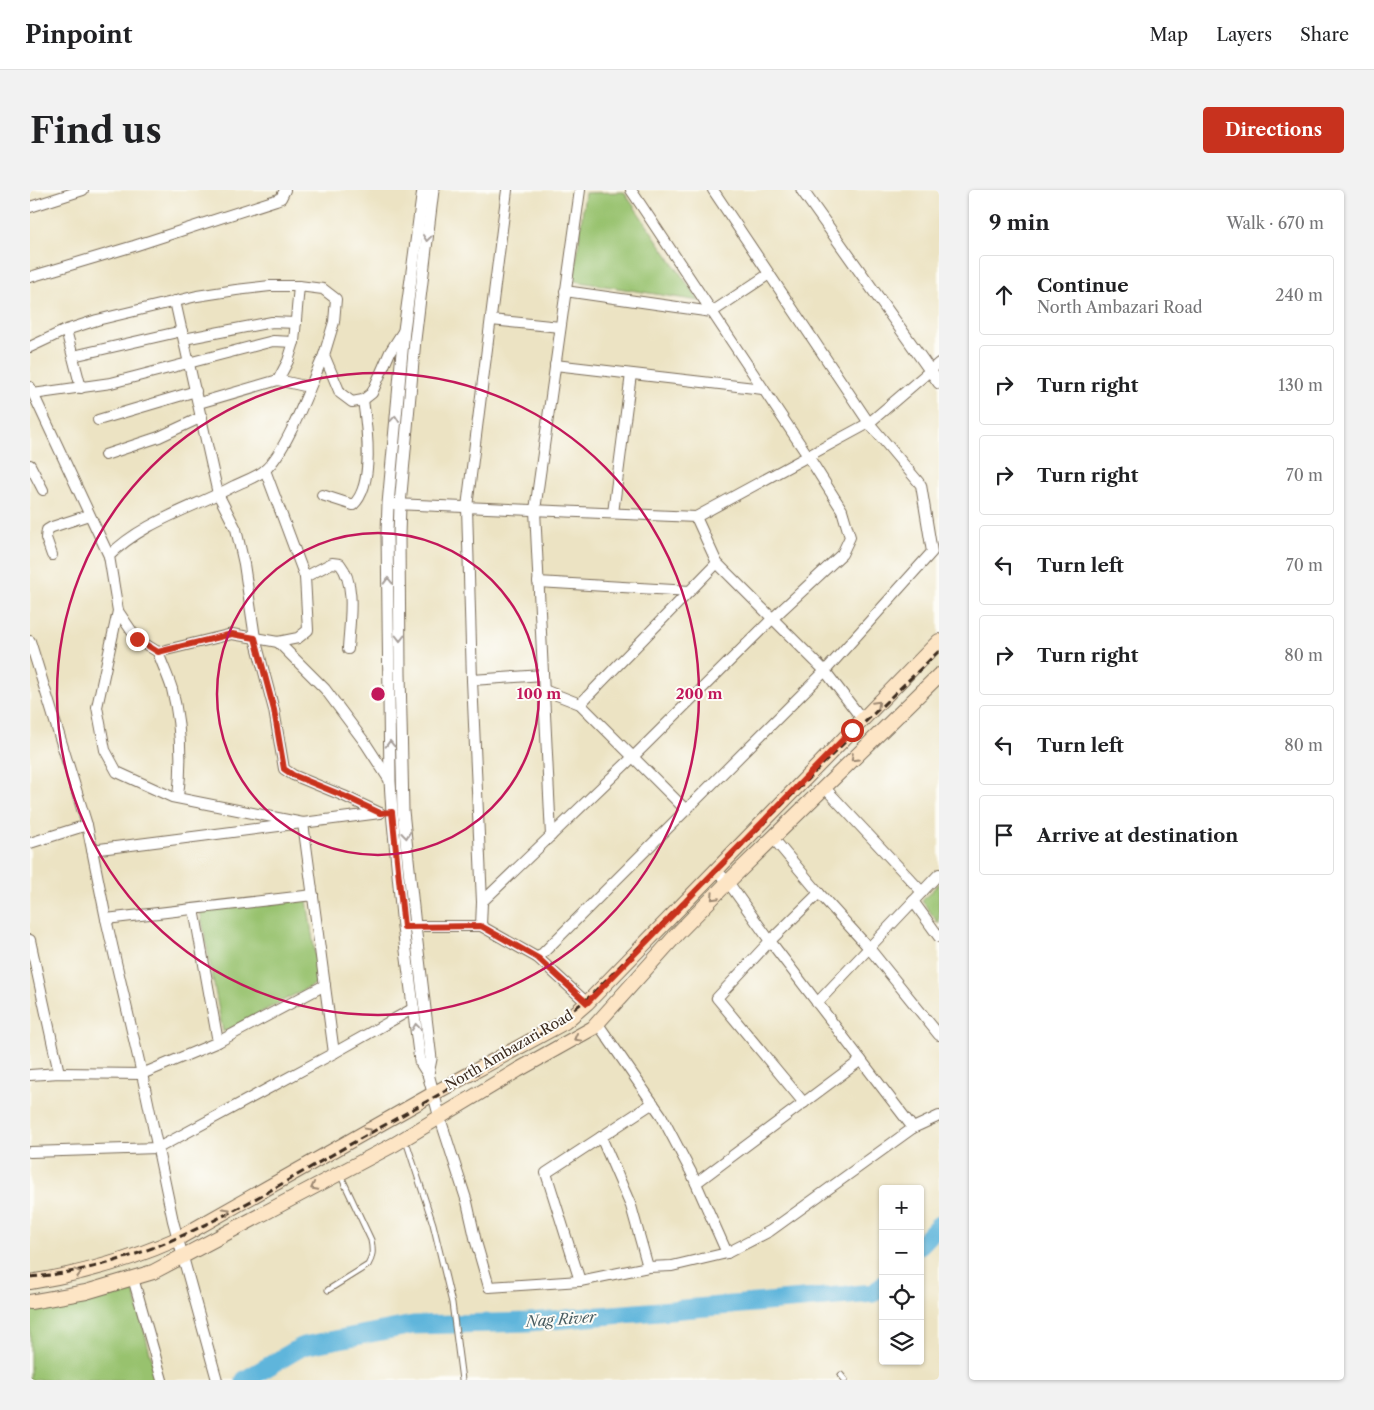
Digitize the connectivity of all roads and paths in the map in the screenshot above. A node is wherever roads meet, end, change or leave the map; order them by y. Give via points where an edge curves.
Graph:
1 (83, 190) edge
2 (285, 190) edge
3 (423, 190) edge
4 (434, 190) edge
5 (507, 190) edge
6 (580, 190) edge
7 (631, 190) edge
8 (713, 190) edge
9 (802, 190) edge
10 (30, 207) edge
11 (769, 274) junction
12 (30, 276) edge
13 (299, 286) junction
14 (565, 291) junction
15 (175, 301) junction
16 (712, 312) junction
17 (491, 320) junction
18 (296, 322) junction
19 (560, 327) junction
20 (66, 330) junction
21 (404, 330) junction
22 (183, 335) junction
23 (294, 342) junction
24 (30, 347) edge
25 (324, 355) junction
26 (73, 356) junction
27 (190, 363) junction
28 (555, 366) junction
29 (934, 367) edge
30 (631, 374) junction
31 (278, 380) junction
32 (939, 384) edge
33 (309, 387) junction
34 (80, 388) junction
35 (763, 388) junction
36 (31, 391) edge
37 (196, 391) junction
38 (363, 400) junction
39 (199, 403) junction
40 (202, 417) junction
41 (98, 420) dead end
42 (869, 423) junction
43 (105, 455) dead end
44 (808, 456) junction
45 (30, 465) edge
46 (264, 470) junction
47 (43, 490) dead end
48 (218, 494) junction
49 (322, 495) dead end
50 (394, 504) junction
51 (467, 507) junction
52 (535, 510) junction
53 (613, 514) junction
54 (89, 515) junction
55 (696, 517) junction
56 (52, 555) dead end
57 (108, 556) junction
58 (716, 563) junction
59 (305, 577) junction
60 (538, 582) junction
61 (690, 591) junction
62 (118, 611) junction
63 (772, 619) junction
64 (255, 638) junction
65 (30, 641) edge
66 (278, 642) junction
67 (939, 642) edge
68 (348, 649) dead end
69 (158, 652) junction
70 (825, 671) junction
71 (543, 675) junction
72 (939, 675) edge
73 (472, 680) junction
74 (544, 690) junction
75 (580, 704) junction
76 (862, 718) junction
77 (634, 756) junction
78 (390, 781) junction
79 (824, 787) junction
80 (178, 798) junction
81 (686, 810) junction
82 (392, 812) junction
83 (303, 823) junction
84 (88, 825) junction
85 (551, 836) junction
86 (773, 838) junction
87 (30, 843) edge
88 (92, 850) junction
89 (716, 870) junction
90 (939, 874) edge
91 (728, 882) junction
92 (922, 892) junction
93 (819, 893) junction
94 (313, 895) junction
95 (913, 901) junction
96 (482, 902) junction
97 (194, 909) junction
98 (106, 919) junction
99 (409, 926) junction
100 (481, 926) junction
101 (939, 937) edge
102 (30, 940) edge
103 (770, 941) junction
104 (869, 948) junction
105 (538, 958) junction
106 (325, 985) junction
107 (587, 1003) junction
108 (817, 1003) junction
109 (414, 1008) junction
110 (598, 1024) junction
111 (939, 1035) edge
112 (218, 1042) junction
113 (334, 1053) junction
114 (861, 1060) junction
115 (59, 1073) junction
116 (142, 1074) junction
117 (428, 1074) junction
118 (30, 1075) edge
119 (433, 1094) junction
120 (653, 1102) junction
121 (804, 1103) junction
122 (939, 1116) edge
123 (440, 1118) junction
124 (913, 1128) junction
125 (601, 1137) junction
126 (407, 1142) junction
127 (158, 1148) junction
128 (30, 1152) edge
129 (339, 1173) junction
130 (696, 1183) junction
131 (177, 1239) junction
132 (727, 1253) junction
133 (182, 1257) junction
134 (648, 1267) junction
135 (133, 1278) junction
136 (580, 1281) junction
137 (30, 1282) edge
138 (328, 1290) dead end
139 (30, 1302) edge
140 (841, 1375) dead end
141 (162, 1380) edge
142 (217, 1380) edge
143 (462, 1380) edge
144 (845, 1380) edge

1 - 10 street
2 - 12 street via 276,200
3 - 21 street
4 -> 50 street
5 - 17 street
6 - 14 street
7 - 16 street
8 - 11 street
9 - 29 street
11 - 16 street
11 - 42 street
13 - 15 street via 236,290
13 - 18 street
13 - 25 street via 322,288 336,298 334,322
14 - 16 street
14 - 19 street
15 - 20 street
15 - 22 street
16 - 35 street
17 - 19 street
17 - 51 street
18 - 22 street via 265,323
18 - 23 street
19 - 28 street
20 - 24 street
20 - 26 street
21 - 38 street via 390,352 372,393
50 -> 21 street
22 - 26 street
22 - 27 street
23 - 27 street via 273,341
23 - 31 street
25 - 33 street
25 - 38 street via 340,393 352,402
26 - 34 street
27 - 34 street
27 - 37 street
28 - 30 street
28 - 52 street
29 - 32 street
29 - 42 street
30 - 35 street
30 - 53 street
31 - 33 street
31 - 39 street
33 - 46 street via 292,429
34 - 36 street
35 - 44 street
36 - 54 street
37 - 39 street
37 - 41 street
38 - 49 street via 368,458 360,496 353,505
39 - 40 street
40 - 43 street via 159,437
40 - 48 street
42 - 44 street
42 - 70 street via 921,485 932,552
44 - 55 street
44 - 63 street via 842,510 850,537 842,554
45 - 47 street
46 - 48 street
46 - 59 street
48 - 57 street via 144,530
48 - 64 street via 236,529
50 - 51 street
78 -> 50 street via 387,532
50 -> 82 street via 400,674
51 - 52 street
51 - 73 street
52 - 53 street
52 - 60 street
53 - 55 street
54 - 56 street via 47,530 46,538
54 - 57 street
55 - 58 street
57 - 62 street
58 - 61 street
58 - 63 street
59 - 66 street via 308,630 298,638
59 - 68 street via 332,563 344,568 351,597
60 - 61 street
60 - 71 street
61 - 75 street
62 - 69 street via 137,639
62 - 80 street via 97,707 105,750 117,772
63 - 70 street
63 - 77 street
64 - 66 street
64 - 69 street via 232,634
64 - 82 street via 274,710 284,769 344,796
65 - 84 street
66 - 78 street via 325,689
76 -> 67 main road, North Ambazari Road
69 - 80 street via 177,714 181,772
70 - 76 street
70 - 81 street
71 - 73 street
71 - 74 street
72 -> 79 main road, North Ambazari Road
73 - 96 street
74 - 75 street
74 - 85 street
75 - 77 street
76 - 89 main road, North Ambazari Road
77 - 81 street
77 - 85 street
78 - 82 street
79 - 86 main road, North Ambazari Road
79 - 92 street
80 - 83 street
81 - 105 street
82 - 83 street
82 - 99 street
83 - 88 street
83 - 94 street
84 - 87 street
84 - 88 street
85 - 96 street
86 - 91 main road, North Ambazari Road
86 - 93 street
88 - 98 street
89 - 91 street
89 - 107 main road, North Ambazari Road
90 - 92 street
91 - 103 street
91 -> 110 main road, North Ambazari Road
92 - 95 street
93 - 103 street
93 - 104 street
94 - 97 street
94 - 106 street
95 - 101 street
95 - 104 street
96 - 100 street
97 - 98 street
97 - 112 street
98 - 116 street
99 - 100 street
99 - 109 street
99 - 117 street via 431,1059
100 - 105 street
102 - 115 street
103 - 108 street
103 - 121 street via 717,998
104 - 108 street
104 - 111 street
105 - 107 street
106 - 112 street
106 - 113 street
107 - 119 main road, North Ambazari Road via 565,1022
108 - 114 street
109 - 113 street
117 -> 109 street via 420,1061
110 - 120 street
110 -> 123 main road, North Ambazari Road
112 - 116 street
113 - 127 street
114 - 121 street
114 - 124 street
115 - 116 street
115 - 118 street
116 - 127 street
117 - 119 street
119 - 123 street
131 -> 119 main road, North Ambazari Road
120 - 125 street
120 - 130 street
121 - 130 street
122 - 124 street
123 - 126 main road, North Ambazari Road
123 - 136 street via 468,1202 489,1287
124 - 132 street via 770,1231
125 - 134 street via 631,1206
125 - 136 street via 546,1173
126 - 129 main road, North Ambazari Road
126 - 143 lane via 452,1302
127 - 128 street
127 - 131 street
129 -> 133 main road, North Ambazari Road
129 - 138 lane via 373,1249 368,1265
130 - 132 street
131 - 133 street
137 -> 131 main road, North Ambazari Road via 140,1256
132 - 134 street via 672,1266
133 - 135 main road, North Ambazari Road
133 - 142 street
134 - 136 street
135 - 139 main road, North Ambazari Road via 86,1292
135 - 141 street
140 - 144 lane

